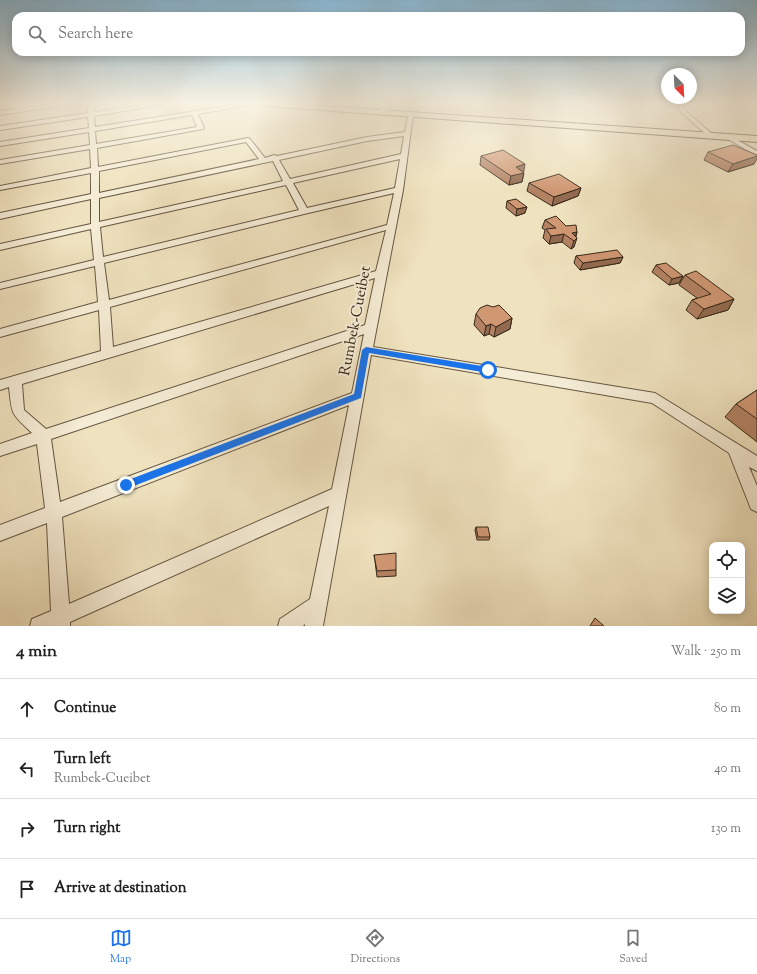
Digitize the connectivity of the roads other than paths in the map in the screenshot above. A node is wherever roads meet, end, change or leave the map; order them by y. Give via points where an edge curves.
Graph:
1 (66, 133) edge
2 (92, 133) edge
3 (170, 133) edge
4 (669, 133) edge
5 (708, 133) edge
6 (407, 134) joint
7 (711, 136) junction
8 (728, 137) junction
9 (757, 139) edge
10 (0, 144) edge
11 (93, 146) junction
12 (757, 154) edge
13 (403, 156) junction
14 (274, 157) junction
15 (263, 160) junction
16 (0, 162) edge
17 (95, 170) junction
18 (287, 183) junction
19 (0, 188) edge
20 (399, 190) junction
21 (95, 196) junction
22 (304, 211) junction
23 (0, 216) edge
24 (95, 226) junction
25 (392, 226) junction
26 (0, 247) edge
27 (98, 261) junction
28 (381, 273) junction
29 (0, 286) edge
30 (104, 305) junction
31 (370, 328) junction
32 (0, 333) edge
33 (366, 350) junction
34 (107, 354) junction
35 (15, 381) junction
36 (0, 385) edge
37 (358, 396) junction
38 (43, 435) junction
39 (734, 449) junction
40 (0, 450) edge
41 (757, 464) edge
42 (339, 494) junction
43 (757, 504) edge
44 (54, 513) junction
45 (0, 533) edge
46 (318, 604) junction
47 (60, 621) edge
48 (39, 626) edge
49 (287, 626) edge
50 (314, 626) edge
51 (320, 626) edge

1 - 10 street
2 - 11 street
3 - 11 street
4 - 7 main road
5 - 7 street
6 - 13 street, Rumbek-Cueibet
6 - 14 street
7 - 8 main road
8 - 9 main road
8 - 12 street
11 - 16 street
11 - 17 street
13 - 18 street
13 - 20 street, Rumbek-Cueibet
14 - 15 street
14 - 18 street
15 - 17 street via 248,140
15 - 21 street
17 - 19 street
17 - 21 street
18 - 22 street
18 - 24 street
20 - 22 street
20 - 25 street, Rumbek-Cueibet
21 - 23 street
21 - 24 street
22 - 27 street
24 - 26 street
24 - 27 street
25 - 28 street, Rumbek-Cueibet
25 - 30 street
27 - 29 street
27 - 30 street
28 - 31 street, Rumbek-Cueibet
28 - 34 street
30 - 32 street
30 - 34 street
31 - 33 street, Rumbek-Cueibet
31 - 38 street
33 - 37 street, Rumbek-Cueibet
33 - 39 street via 655,398
34 - 35 street
35 - 36 street
35 - 38 street via 18,412
37 - 42 street, Rumbek-Cueibet
37 - 44 street
38 - 40 street
38 - 44 street
39 - 41 street
39 - 43 street
42 - 46 street, Rumbek-Cueibet
42 - 47 street
44 - 45 street
44 - 47 street
46 - 49 street
46 - 50 street, Rumbek-Cueibet
46 - 51 street
47 - 48 street

